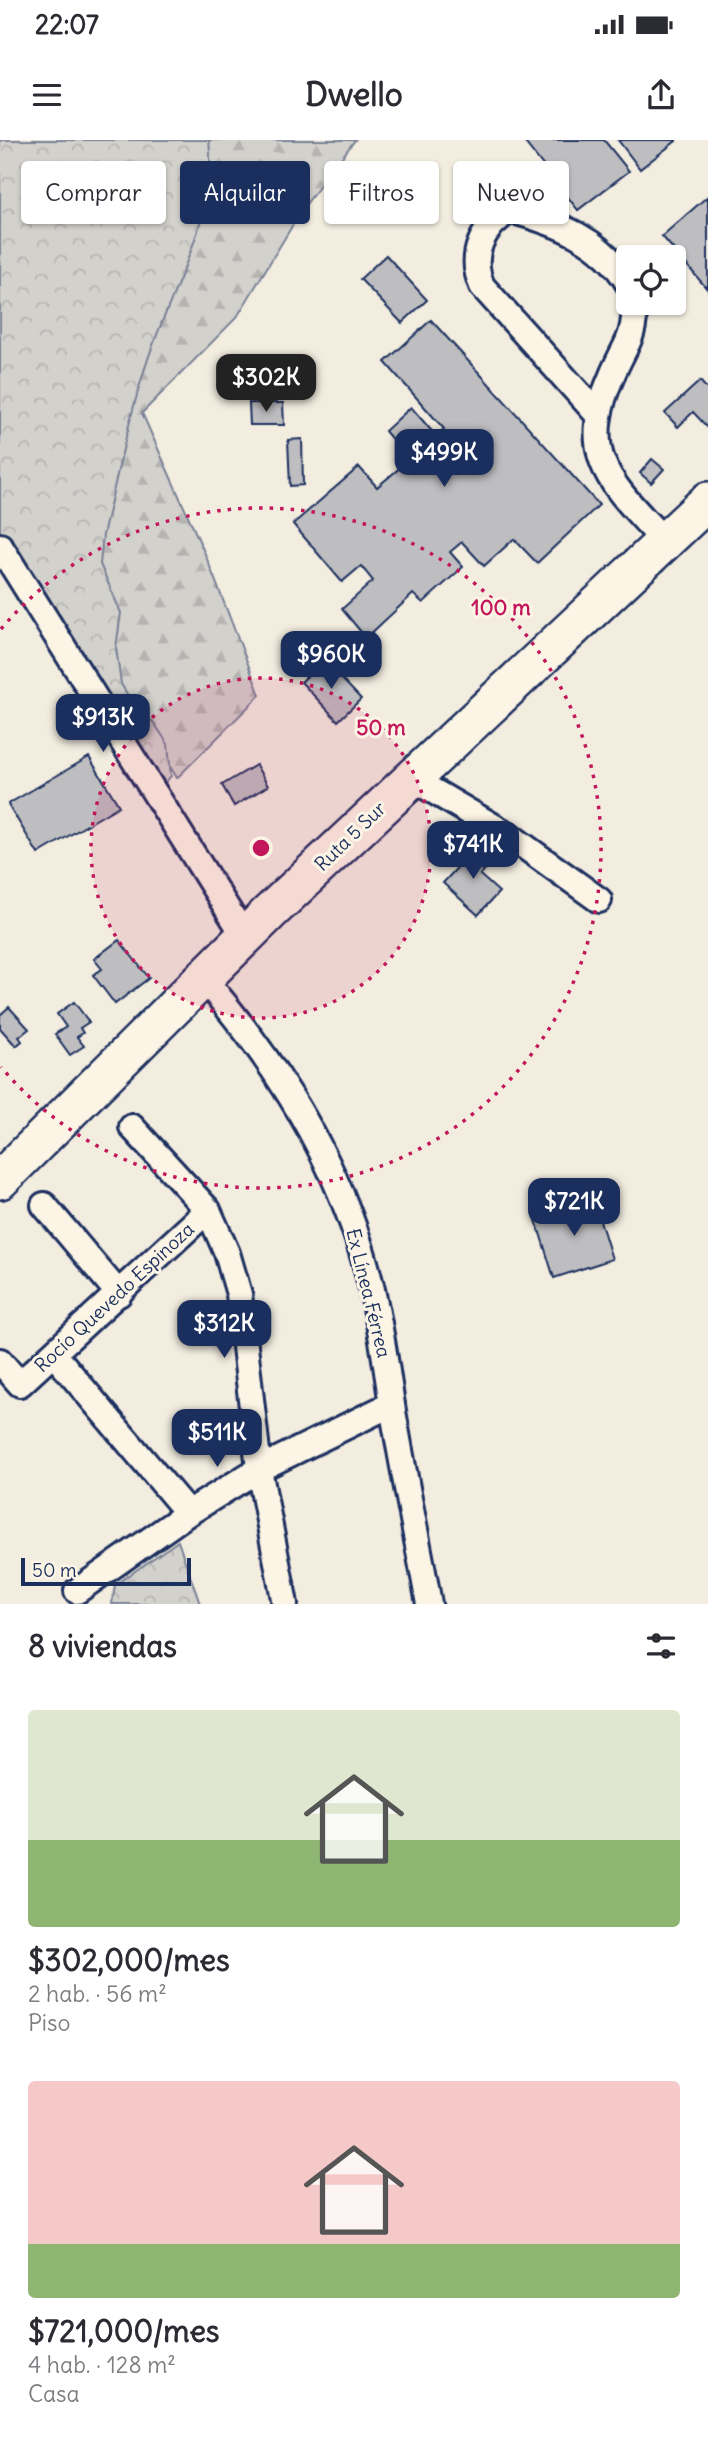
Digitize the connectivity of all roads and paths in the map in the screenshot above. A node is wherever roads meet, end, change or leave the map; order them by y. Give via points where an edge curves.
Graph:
1 (616, 263) edge
2 (635, 315) edge
3 (598, 415) junction
4 (708, 501) edge
5 (664, 541) junction
6 (0, 546) edge
7 (411, 778) junction
8 (599, 900) dead end
9 (245, 937) junction
10 (204, 979) junction
11 (132, 1127) dead end
12 (0, 1180) edge
13 (44, 1205) dead end
14 (208, 1210) junction
15 (119, 1294) junction
16 (54, 1354) junction
17 (0, 1361) edge
18 (392, 1404) junction
19 (259, 1469) junction
20 (188, 1513) junction
21 (77, 1591) dead end
22 (285, 1604) edge
23 (429, 1604) edge

1 - 3 street via 588,241 546,220 510,210 492,221 479,242 475,271 482,286
2 - 3 street via 634,332
3 - 5 street via 598,457 619,492
4 - 5 highway, Ruta 5 Sur
5 - 7 highway, Ruta 5 Sur
6 - 9 street
7 - 8 street via 510,836
7 - 9 highway, Ruta 5 Sur
9 - 10 highway, Ruta 5 Sur
10 - 12 highway, Ruta 5 Sur
10 - 18 street, Ex Línea Férrea via 267,1058 301,1112 338,1186 371,1282
11 - 14 street
13 - 15 street
14 - 15 street, Rocío Quevedo Espinoza
14 - 19 street via 228,1253 239,1294
15 - 16 street, Rocío Quevedo Espinoza
16 - 17 street, Rocío Quevedo Espinoza via 20,1384
16 - 20 street
18 - 19 street
18 - 23 street, Ex Línea Férrea
19 - 20 street
19 - 22 street
20 - 21 street

